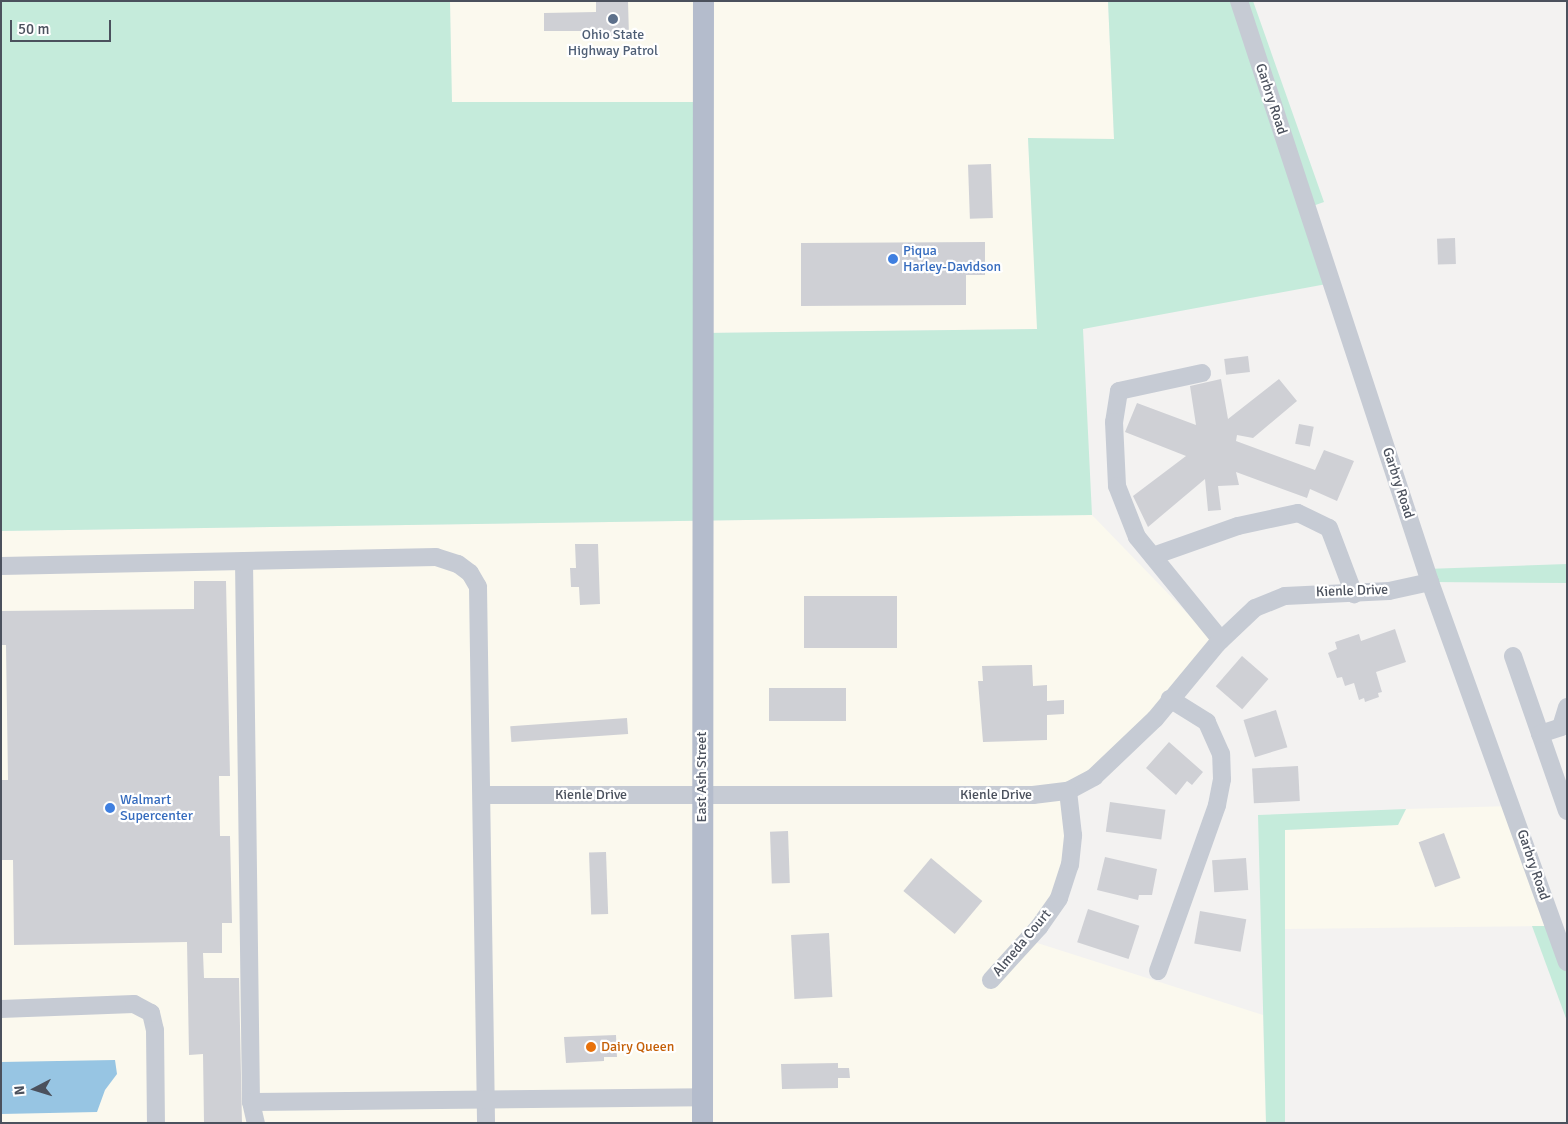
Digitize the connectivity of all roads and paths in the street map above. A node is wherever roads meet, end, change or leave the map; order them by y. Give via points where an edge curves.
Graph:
1 (703, 1) edge
2 (1239, 1) edge
3 (1202, 373) dead end
4 (1153, 556) junction
5 (244, 561) junction
6 (1, 566) edge
7 (1430, 582) junction
8 (1354, 594) junction
9 (1221, 640) junction
10 (1514, 656) dead end
11 (1170, 699) junction
12 (1567, 707) edge
13 (1564, 729) edge
14 (1540, 734) junction
15 (1068, 791) junction
16 (482, 795) junction
17 (702, 795) junction
18 (1567, 811) edge
19 (1567, 962) edge
20 (1158, 971) dead end
21 (991, 980) dead end
22 (1, 1009) edge
23 (702, 1097) junction
24 (486, 1098) junction
25 (251, 1102) junction
26 (156, 1123) edge
27 (256, 1123) edge
28 (486, 1123) edge
29 (702, 1123) edge

1 - 17 main road, East Ash Street
2 - 7 street, Garbry Road
3 - 4 street via 1120,391 1114,422 1117,486 1137,538
4 - 8 street via 1238,526 1298,513 1329,528
4 - 9 street
5 - 6 street
5 - 16 street via 436,557 458,564 470,573 478,587
5 - 25 street
7 - 8 street, Kienle Drive
7 - 19 street, Garbry Road
8 - 9 street, Kienle Drive via 1285,596 1255,608
9 - 11 street, Kienle Drive
10 - 14 street
11 - 15 street, Kienle Drive via 1155,719 1094,777
11 - 20 street via 1207,722 1221,754 1222,779 1217,805
12 - 13 street
13 - 14 street
14 - 18 street
15 - 17 street, Kienle Drive via 1033,795
15 - 21 street, Almeda Court via 1073,836 1070,865 1059,898 1039,927
16 - 17 street, Kienle Drive
16 - 24 street
17 - 23 main road, East Ash Street
22 - 26 street via 134,1004 151,1013 155,1030
23 - 24 street
23 - 29 main road, East Ash Street
24 - 25 street
24 - 28 street
25 - 27 street

